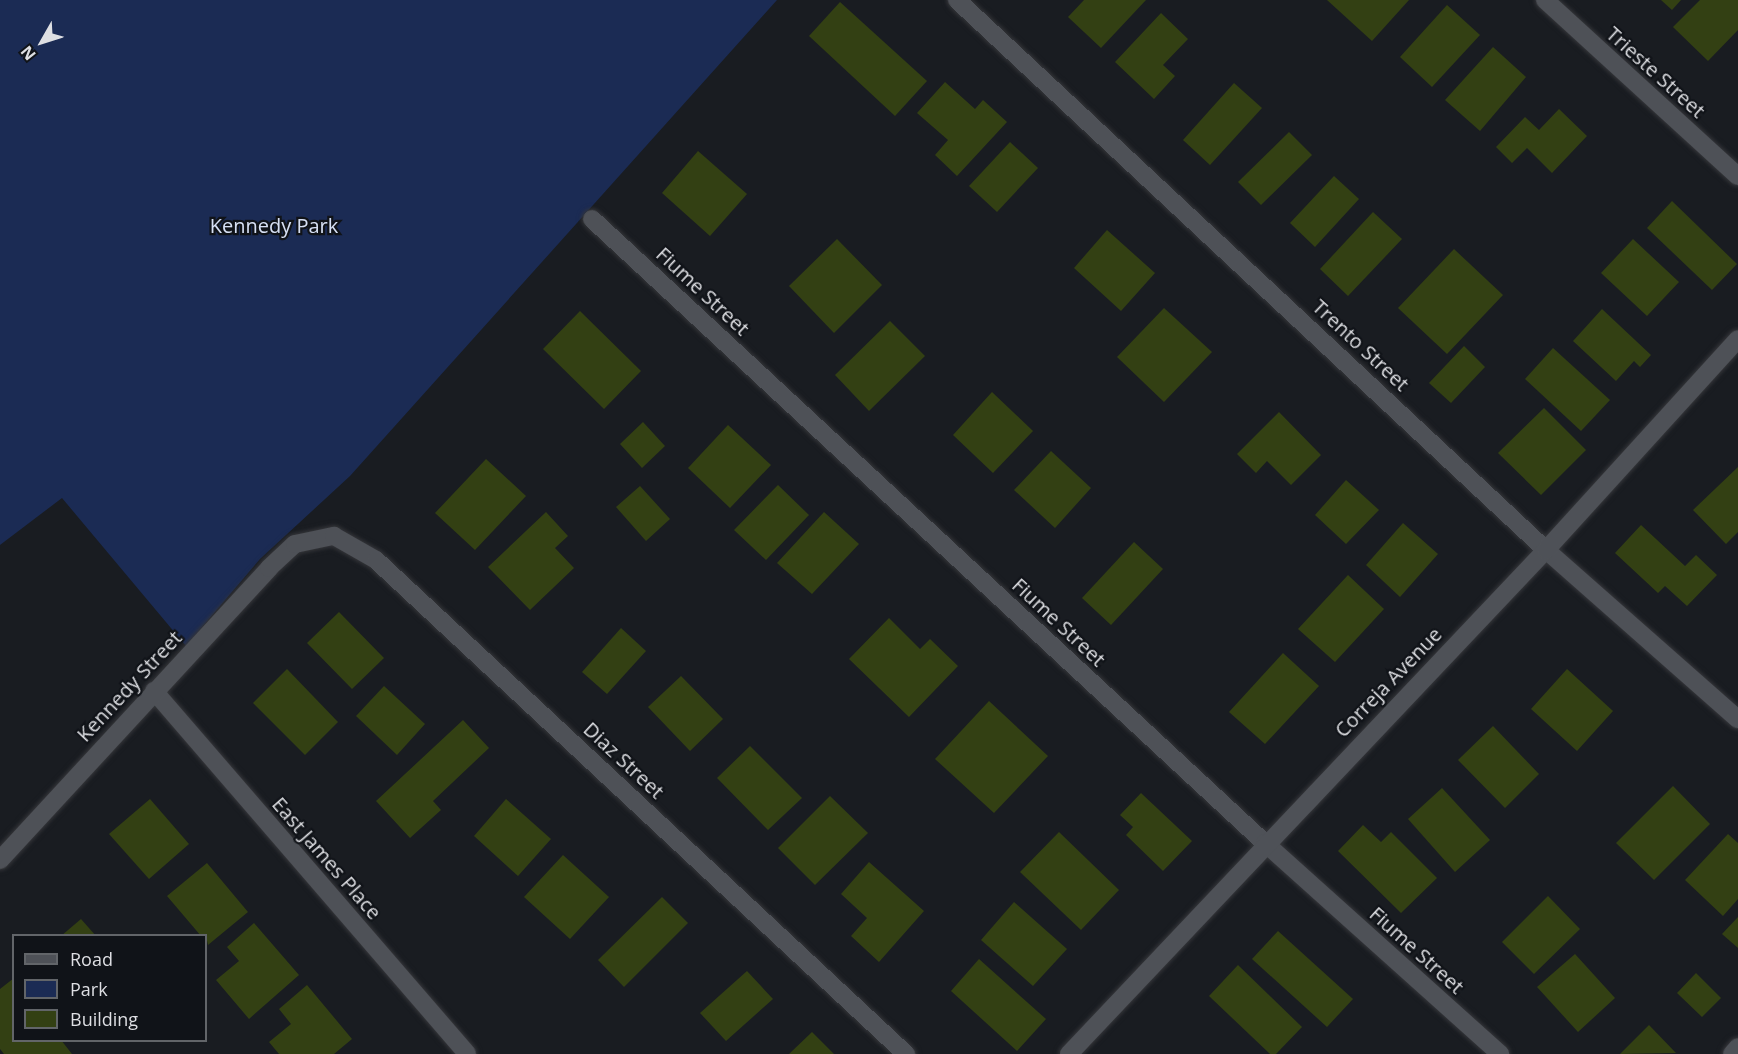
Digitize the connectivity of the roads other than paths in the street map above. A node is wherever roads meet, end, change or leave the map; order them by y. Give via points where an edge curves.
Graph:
1 (957, 0) edge
2 (1545, 0) edge
3 (1738, 176) edge
4 (592, 219) dead end
5 (1738, 339) edge
6 (295, 544) joint
7 (1546, 550) junction
8 (154, 692) junction
9 (1738, 719) edge
10 (1265, 843) junction
11 (0, 860) edge
12 (1738, 1047) edge
13 (467, 1054) edge
14 (906, 1054) edge
15 (1069, 1054) edge
16 (1500, 1054) edge
17 (1732, 1054) edge

1 - 7 street, Trento Street
2 - 3 street, Trieste Street
4 - 10 street, Fiume Street
5 - 7 street, Correja Avenue
6 - 8 street, Kennedy Street
6 - 14 street, Diaz Street via 334,536 376,560
7 - 9 street, Trento Street
7 - 10 street, Correja Avenue
8 - 11 street, Kennedy Street
8 - 13 street, East James Place
10 - 15 street, Correja Avenue
10 - 16 street, Fiume Street
12 - 17 street

